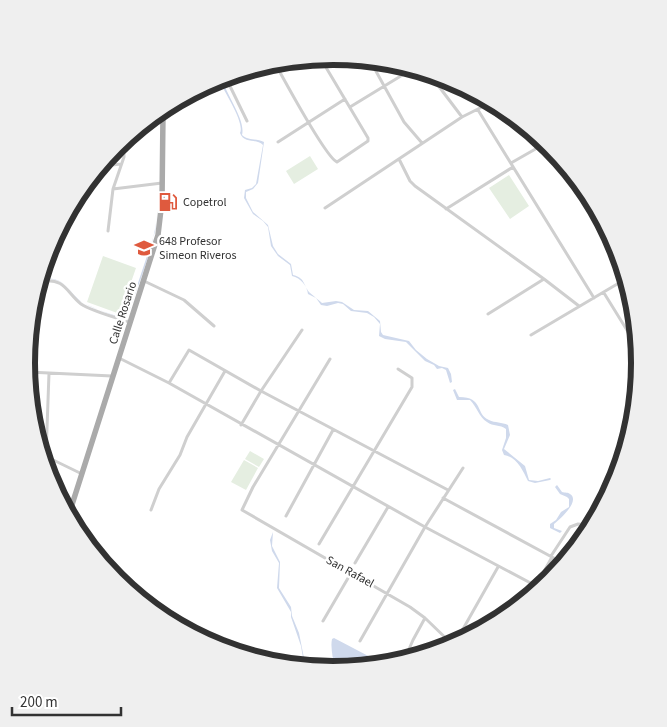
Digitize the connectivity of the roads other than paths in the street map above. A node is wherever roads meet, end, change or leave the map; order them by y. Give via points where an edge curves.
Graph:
1 (325, 65) edge
2 (375, 68) edge
3 (278, 70) edge
4 (404, 74) edge
5 (229, 84) edge
6 (437, 84) edge
7 (385, 85) junction
8 (346, 99) junction
9 (485, 106) edge
10 (350, 107) junction
11 (478, 110) junction
12 (462, 117) junction
13 (162, 120) edge
14 (247, 121) dead end
15 (309, 122) junction
16 (278, 142) dead end
17 (422, 143) junction
18 (539, 147) edge
19 (124, 150) edge
20 (398, 159) junction
21 (122, 164) junction
22 (111, 165) edge
23 (512, 165) junction
24 (162, 183) junction
25 (114, 188) junction
26 (325, 208) dead end
27 (446, 210) junction
28 (108, 231) dead end
29 (544, 279) junction
30 (47, 281) edge
31 (144, 282) junction
32 (621, 282) edge
33 (604, 293) junction
34 (594, 298) junction
35 (579, 306) junction
36 (488, 314) dead end
37 (130, 322) junction
38 (214, 326) dead end
39 (302, 330) dead end
40 (531, 335) dead end
41 (630, 335) edge
42 (119, 358) junction
43 (330, 360) dead end
44 (398, 369) dead end
45 (224, 371) junction
46 (35, 373) edge
47 (49, 374) junction
48 (113, 376) junction
49 (169, 383) junction
50 (260, 392) junction
51 (205, 405) junction
52 (298, 410) junction
53 (241, 424) junction
54 (333, 430) junction
55 (46, 443) edge
56 (278, 445) junction
57 (374, 452) junction
58 (51, 459) edge
59 (314, 464) junction
60 (463, 468) dead end
61 (82, 474) junction
62 (353, 487) junction
63 (448, 490) junction
64 (443, 498) junction
65 (72, 507) edge
66 (388, 507) junction
67 (151, 510) dead end
68 (286, 516) dead end
69 (585, 525) edge
70 (425, 527) junction
71 (319, 544) dead end
72 (551, 557) junction
73 (558, 560) edge
74 (355, 563) dead end
75 (498, 567) junction
76 (351, 574) junction
77 (542, 577) edge
78 (534, 585) edge
79 (387, 593) junction
80 (425, 618) junction
81 (324, 621) dead end
82 (460, 634) edge
83 (447, 639) edge
84 (360, 641) dead end
85 (407, 653) edge

1 - 8 street
2 - 7 street
3 - 15 street
4 - 7 street
5 - 14 street
6 - 12 street
7 - 10 street
7 - 17 street via 404,122
8 - 10 street
8 - 15 street
9 - 11 street
10 - 15 street via 368,140 337,162
11 - 12 street
11 - 23 street
12 - 17 street
13 - 24 main road, Calle Rosario
15 - 16 street
17 - 20 street
18 - 23 street
19 - 21 street
20 - 26 street
20 - 27 street via 414,186
21 - 22 street
21 - 25 street
23 - 27 street
23 - 34 street
24 - 25 street
24 - 31 main road, Calle Rosario via 158,235
25 - 28 street
27 - 29 street
29 - 35 street
29 - 36 street
30 - 37 street via 57,282 82,304
31 - 37 main road, Calle Rosario
31 - 38 street via 184,300
32 - 33 street
33 - 34 street
33 - 41 street
34 - 35 street
35 - 40 street
37 - 42 main road, Calle Rosario
39 - 50 street
42 - 48 main road, Calle Rosario
42 - 49 street
43 - 52 street
44 - 57 street via 412,378 412,387
45 - 49 street via 188,350
45 - 50 street
45 - 51 street
46 - 47 street
47 - 48 street
47 - 55 street
48 - 61 main road, Calle Rosario
49 - 51 street
50 - 52 street
50 - 53 street
51 - 53 street
51 - 67 street
52 - 54 street
52 - 56 street
53 - 56 street
54 - 57 street
54 - 59 street
56 - 59 street
56 - 76 street, San Rafael via 242,510
57 - 62 street
57 - 63 street
58 - 61 street
59 - 62 street
59 - 68 street
60 - 63 street
61 - 65 main road, Calle Rosario
62 - 66 street
62 - 71 street
63 - 64 street
64 - 70 street
64 - 72 street
66 - 70 street
66 - 74 street
69 - 72 street via 570,527
70 - 75 street
70 - 79 street
72 - 73 street
72 - 77 street
75 - 78 street
75 - 82 street
76 - 79 street, San Rafael
76 - 81 street
79 - 80 street, San Rafael
79 - 84 street
80 - 83 street, San Rafael
80 - 85 street

